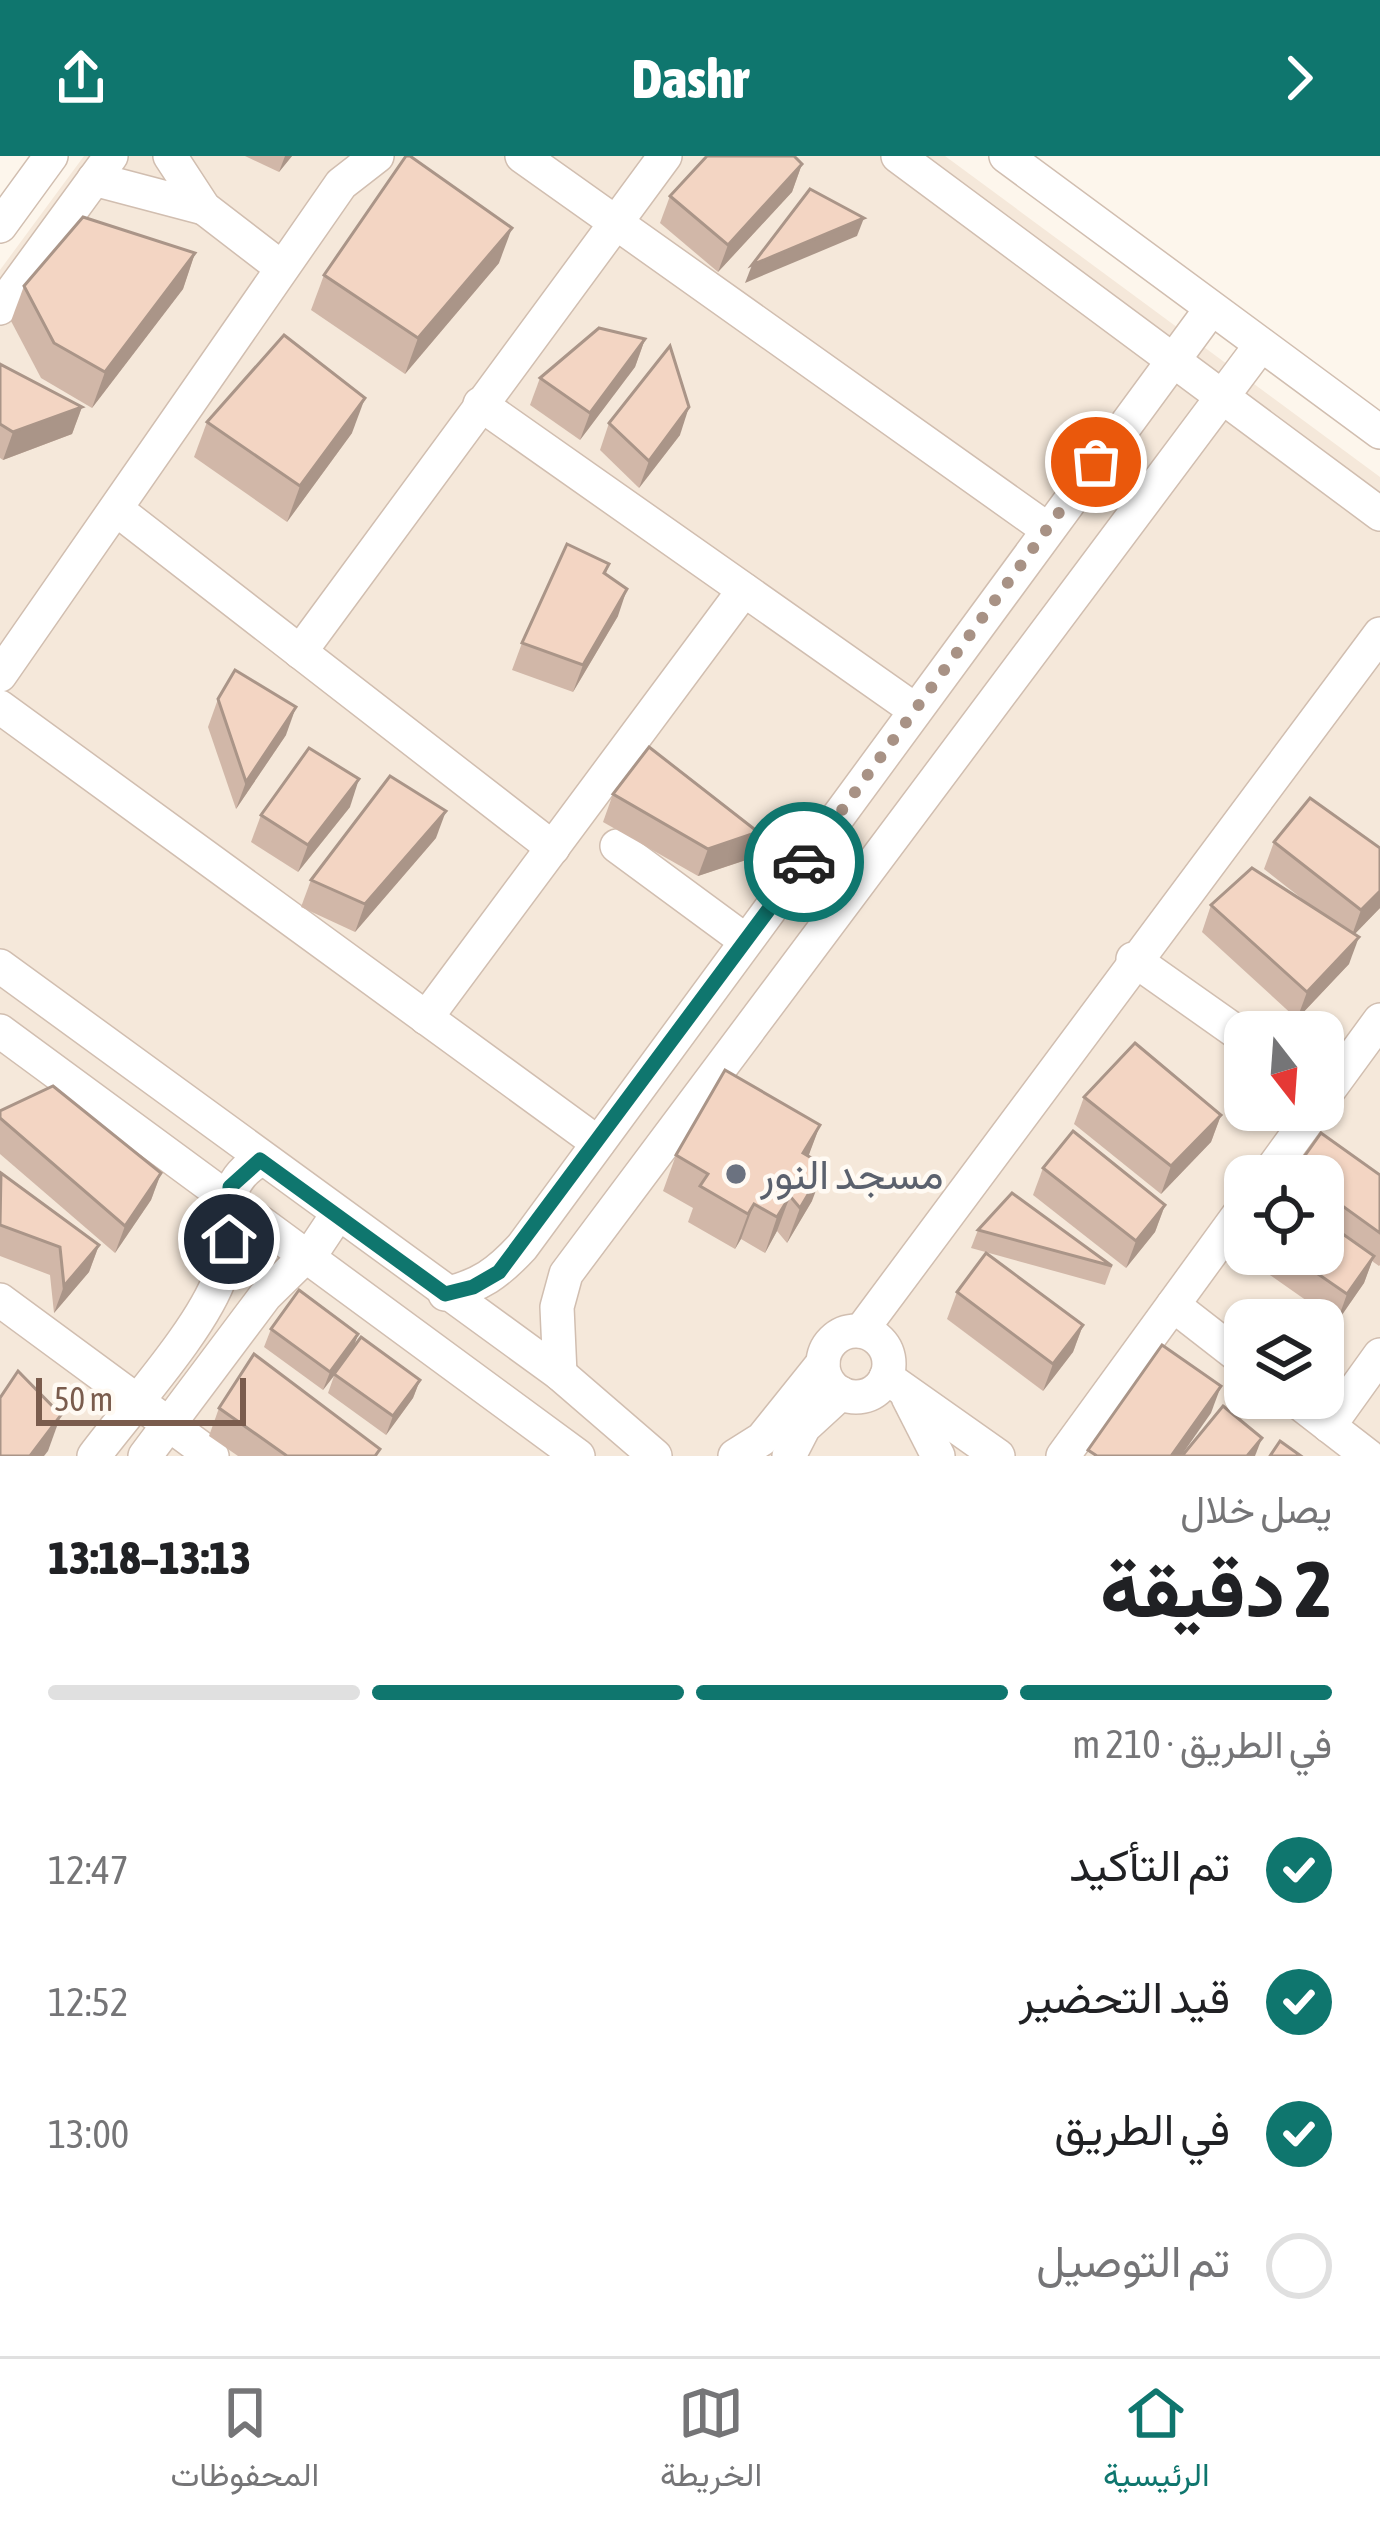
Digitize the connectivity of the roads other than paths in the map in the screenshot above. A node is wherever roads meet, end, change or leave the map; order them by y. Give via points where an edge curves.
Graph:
1 (51, 156) edge
2 (170, 156) edge
3 (376, 156) edge
4 (522, 156) edge
5 (665, 156) edge
6 (898, 156) edge
7 (1006, 156) edge
8 (103, 168) edge
9 (204, 208) junction
10 (616, 223) junction
11 (0, 226) edge
12 (282, 268) junction
13 (0, 308) edge
14 (1211, 309) junction
15 (1262, 345) junction
16 (1170, 361) junction
17 (1219, 397) junction
18 (481, 404) junction
19 (1380, 432) edge
20 (116, 509) junction
21 (1380, 514) edge
22 (1047, 529) junction
23 (744, 590) junction
24 (1380, 634) edge
25 (300, 652) junction
26 (0, 675) edge
27 (0, 707) edge
28 (915, 710) junction
29 (617, 846) dead end
30 (553, 848) junction
31 (746, 941) junction
32 (1133, 959) junction
33 (0, 966) edge
34 (426, 1018) junction
35 (1380, 1020) edge
36 (1224, 1023) edge
37 (0, 1030) edge
38 (1344, 1069) edge
39 (598, 1143) junction
40 (260, 1160) junction
41 (226, 1200) junction
42 (338, 1215) junction
43 (1224, 1235) edge
44 (522, 1247) junction
45 (306, 1257) junction
46 (566, 1274) junction
47 (445, 1294) junction
48 (0, 1300) edge
49 (1173, 1305) junction
50 (861, 1331) junction
51 (1224, 1345) edge
52 (1380, 1355) edge
53 (823, 1363) junction
54 (560, 1374) junction
55 (895, 1383) junction
56 (841, 1393) junction
57 (136, 1400) junction
58 (1320, 1419) edge
59 (169, 1424) junction
60 (1329, 1426) junction
61 (94, 1456) edge
62 (146, 1456) edge
63 (212, 1456) edge
64 (578, 1456) edge
65 (655, 1456) edge
66 (735, 1456) edge
67 (789, 1456) edge
68 (938, 1456) edge
69 (998, 1456) edge
70 (1063, 1456) edge
71 (1368, 1456) edge

1 - 11 street
2 - 9 street
3 - 12 street via 341,184
4 - 10 street
5 - 10 street
6 - 16 street
7 - 14 street
8 - 9 street
8 - 13 street
9 - 12 street
10 - 18 street
10 - 22 street
12 - 20 street
14 - 15 street
14 - 16 street
15 - 17 street
15 - 19 street
16 - 17 street
16 - 22 street
17 - 21 street
17 - 46 street
18 - 23 street
18 - 25 street
20 - 25 street
20 - 26 street
22 - 28 street
23 - 28 street
23 - 30 street
24 - 32 street
25 - 30 street
27 - 34 street
28 - 31 street
29 - 31 street
30 - 34 street
31 - 39 street
32 - 36 street
32 - 50 street
33 - 40 street
34 - 39 street
35 - 38 street
37 - 41 street
39 - 44 street
40 - 41 street via 238,1176
40 - 42 street
41 - 45 street
41 - 57 street via 229,1239 220,1277
42 - 45 street
42 - 47 street
43 - 49 street
44 - 46 street
44 - 47 street via 499,1272
45 - 59 street via 265,1297
45 - 64 street
46 - 54 street via 556,1324
47 - 54 street
48 - 57 street
49 - 51 street
49 - 70 street
50 - 53 street via 835,1339
50 - 55 street via 885,1348
52 - 60 street
53 - 56 street
53 - 66 street via 762,1439
54 - 65 street
55 - 56 street via 862,1396
55 - 68 street
55 - 69 street
56 - 67 street via 804,1427
57 - 59 street
57 - 61 street
58 - 60 street
59 - 62 street
59 - 63 street
60 - 71 street

